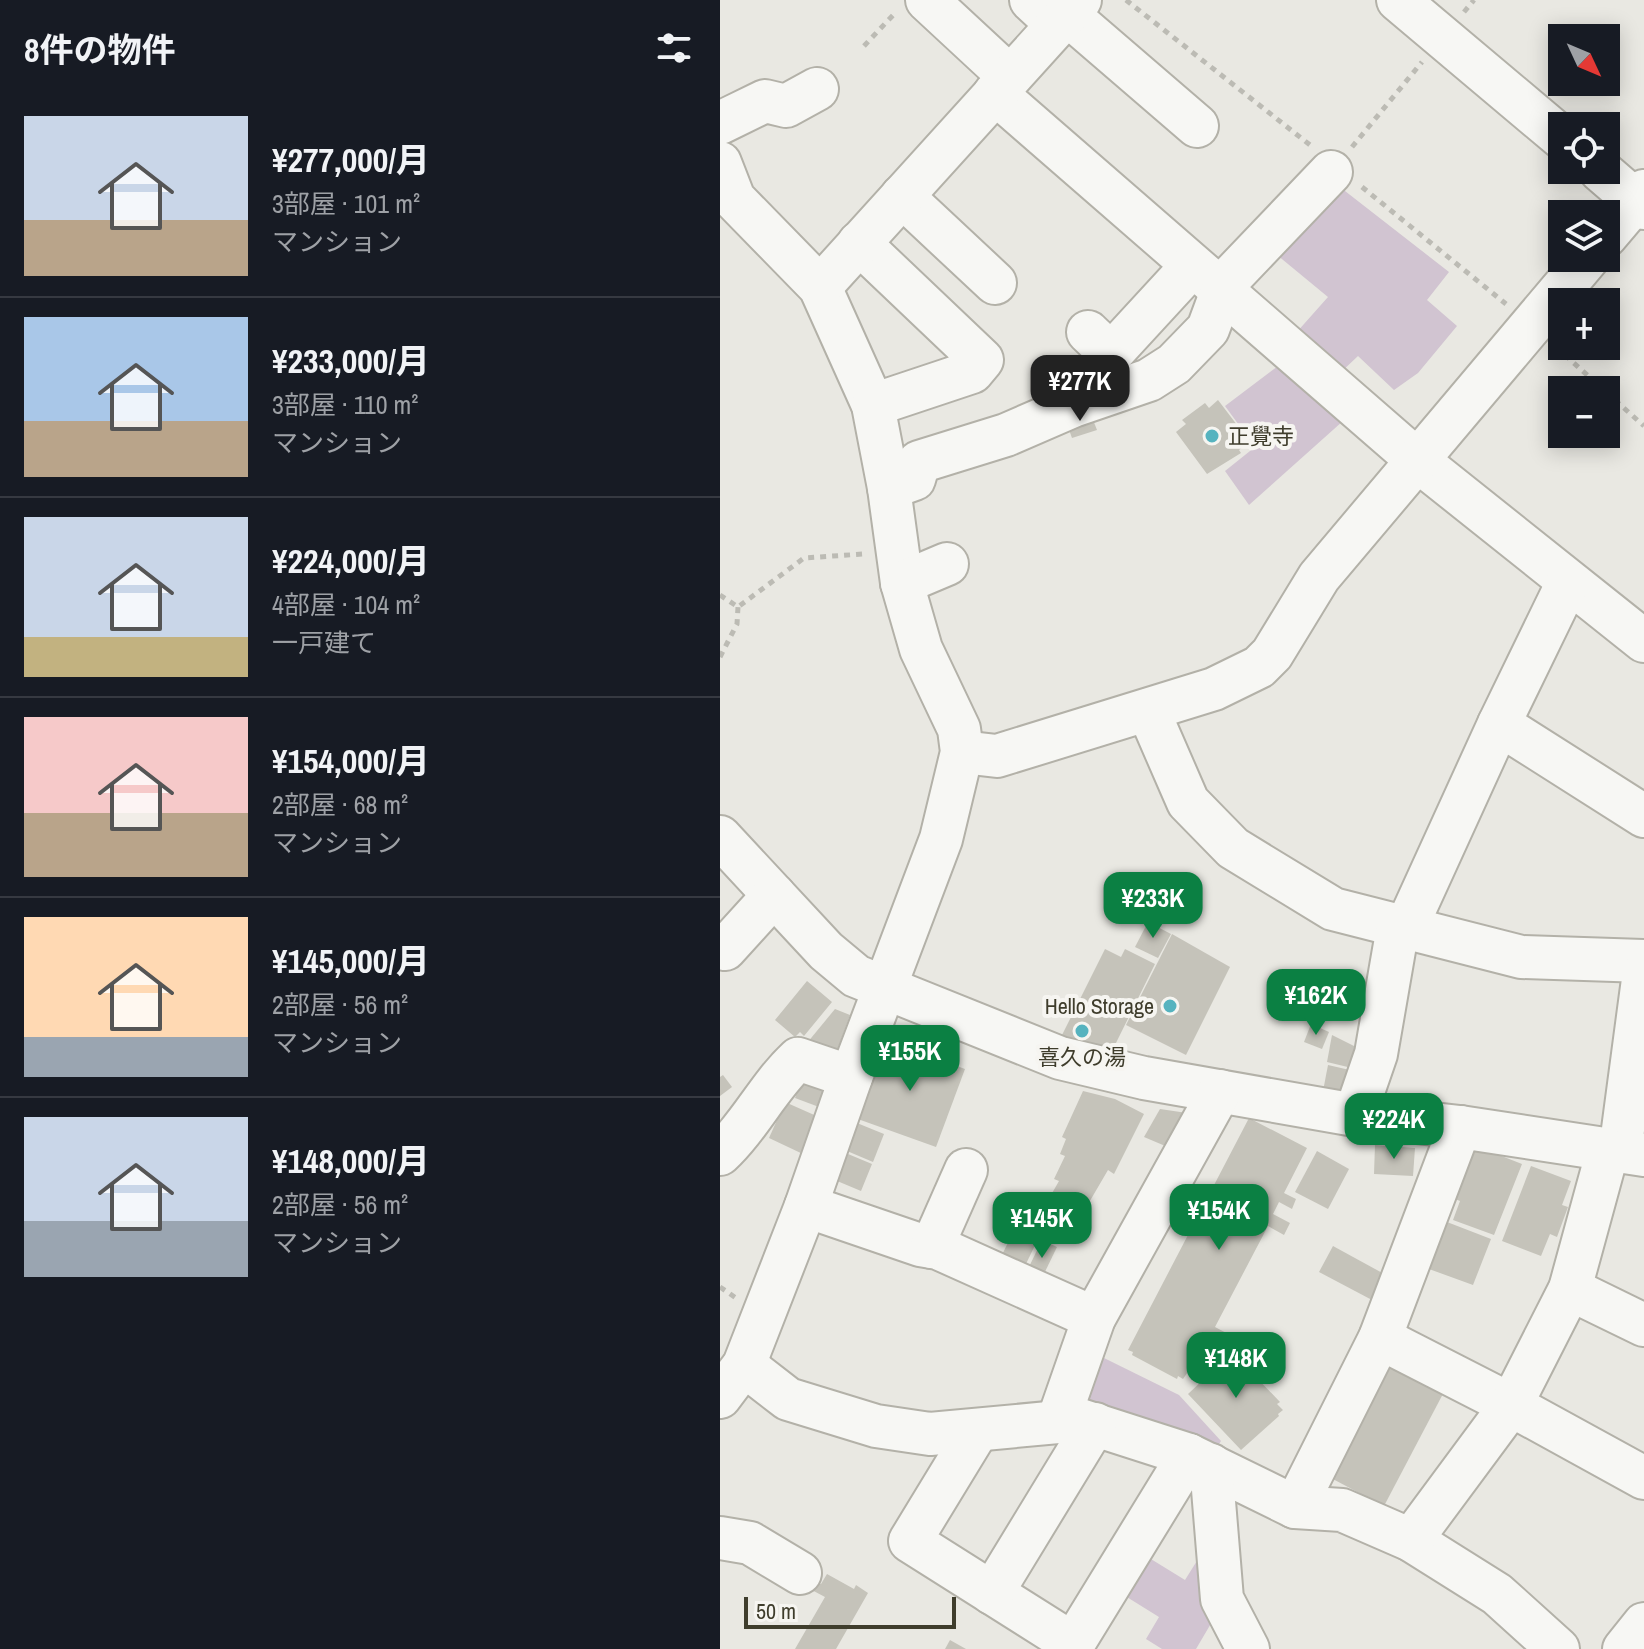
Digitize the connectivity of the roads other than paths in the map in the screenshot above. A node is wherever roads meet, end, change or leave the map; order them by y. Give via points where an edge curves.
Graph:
1 (1398, 0) edge
2 (916, 2) edge
3 (1059, 10) edge
4 (1003, 85) junction
5 (817, 89) dead end
6 (720, 123) edge
7 (1197, 126) dead end
8 (1548, 126) edge
9 (1334, 169) road end
10 (1619, 184) edge
11 (725, 191) edge
12 (902, 196) junction
13 (1641, 200) edge
14 (1620, 222) edge
15 (859, 243) junction
16 (1576, 272) edge
17 (1206, 278) junction
18 (995, 283) dead end
19 (820, 287) junction
20 (1088, 332) dead end
21 (873, 405) junction
22 (1417, 460) junction
23 (889, 488) junction
24 (947, 564) dead end
25 (899, 567) junction
26 (1568, 582) junction
27 (1644, 641) edge
28 (1150, 715) junction
29 (1499, 724) junction
30 (962, 752) junction
31 (1644, 816) edge
32 (720, 837) edge
33 (774, 895) junction
34 (1402, 927) junction
35 (725, 949) dead end
36 (1644, 961) edge
37 (1644, 972) edge
38 (884, 989) junction
39 (851, 1077) junction
40 (1220, 1091) junction
41 (1355, 1115) junction
42 (1460, 1127) junction
43 (1624, 1152) edge
44 (720, 1154) edge
45 (955, 1170) dead end
46 (806, 1206) junction
47 (932, 1247) junction
48 (1570, 1289) junction
49 (1094, 1318) junction
50 (1644, 1325) edge
51 (1380, 1338) junction
52 (732, 1381) edge
53 (1511, 1405) junction
54 (1076, 1422) junction
55 (977, 1431) junction
56 (1200, 1460) junction
57 (1644, 1478) edge
58 (1295, 1507) junction
59 (720, 1538) edge
60 (1411, 1540) junction
61 (800, 1573) dead end
62 (992, 1593) junction
63 (1644, 1624) edge
64 (1072, 1646) edge
65 (1248, 1649) edge
66 (1558, 1649) edge
67 (1624, 1649) edge

1 - 8 street
2 - 4 street
3 - 4 street
3 - 7 street
4 - 12 street
4 - 17 street
5 - 6 street via 786,106 765,101
9 - 17 street via 1225,283
10 - 13 street
11 - 19 street
12 - 15 street
12 - 18 street
13 - 14 street
15 - 19 street
15 - 21 street via 982,360 972,372
16 - 22 street
17 - 20 street via 1111,354
17 - 22 street
17 - 23 street via 1208,329 1174,364 1149,380 1006,435 919,462 914,479
19 - 21 street
21 - 23 street
22 - 26 street
22 - 28 street via 1319,577 1259,667
23 - 25 street
24 - 25 street
25 - 30 street via 921,649 959,729
26 - 27 street
26 - 29 street
28 - 30 street via 997,756
28 - 34 street via 1188,802 1233,848 1333,909
29 - 31 street
29 - 34 street
30 - 38 street via 941,839
32 - 33 street
33 - 35 street
33 - 38 street via 839,963
34 - 36 street via 1521,957
34 - 41 street via 1376,1054
37 - 43 street
38 - 39 street
38 - 40 street via 1060,1058
39 - 44 street via 798,1059
39 - 46 street
40 - 41 street
40 - 49 street
41 - 42 street
42 - 43 street
42 - 51 street
43 - 48 street
45 - 47 street
46 - 47 street
46 - 52 street
47 - 49 street
48 - 50 street
48 - 53 street
49 - 54 street
51 - 53 street
51 - 58 street
52 - 55 street via 827,1413 908,1432
53 - 57 street
53 - 60 street
54 - 55 street
54 - 56 street
54 - 62 street
55 - 62 street via 910,1541
56 - 58 street
56 - 64 street
56 - 65 street via 1222,1599
58 - 60 street via 1342,1510
59 - 61 street via 750,1543
60 - 66 street via 1497,1594
62 - 64 street
63 - 67 street

